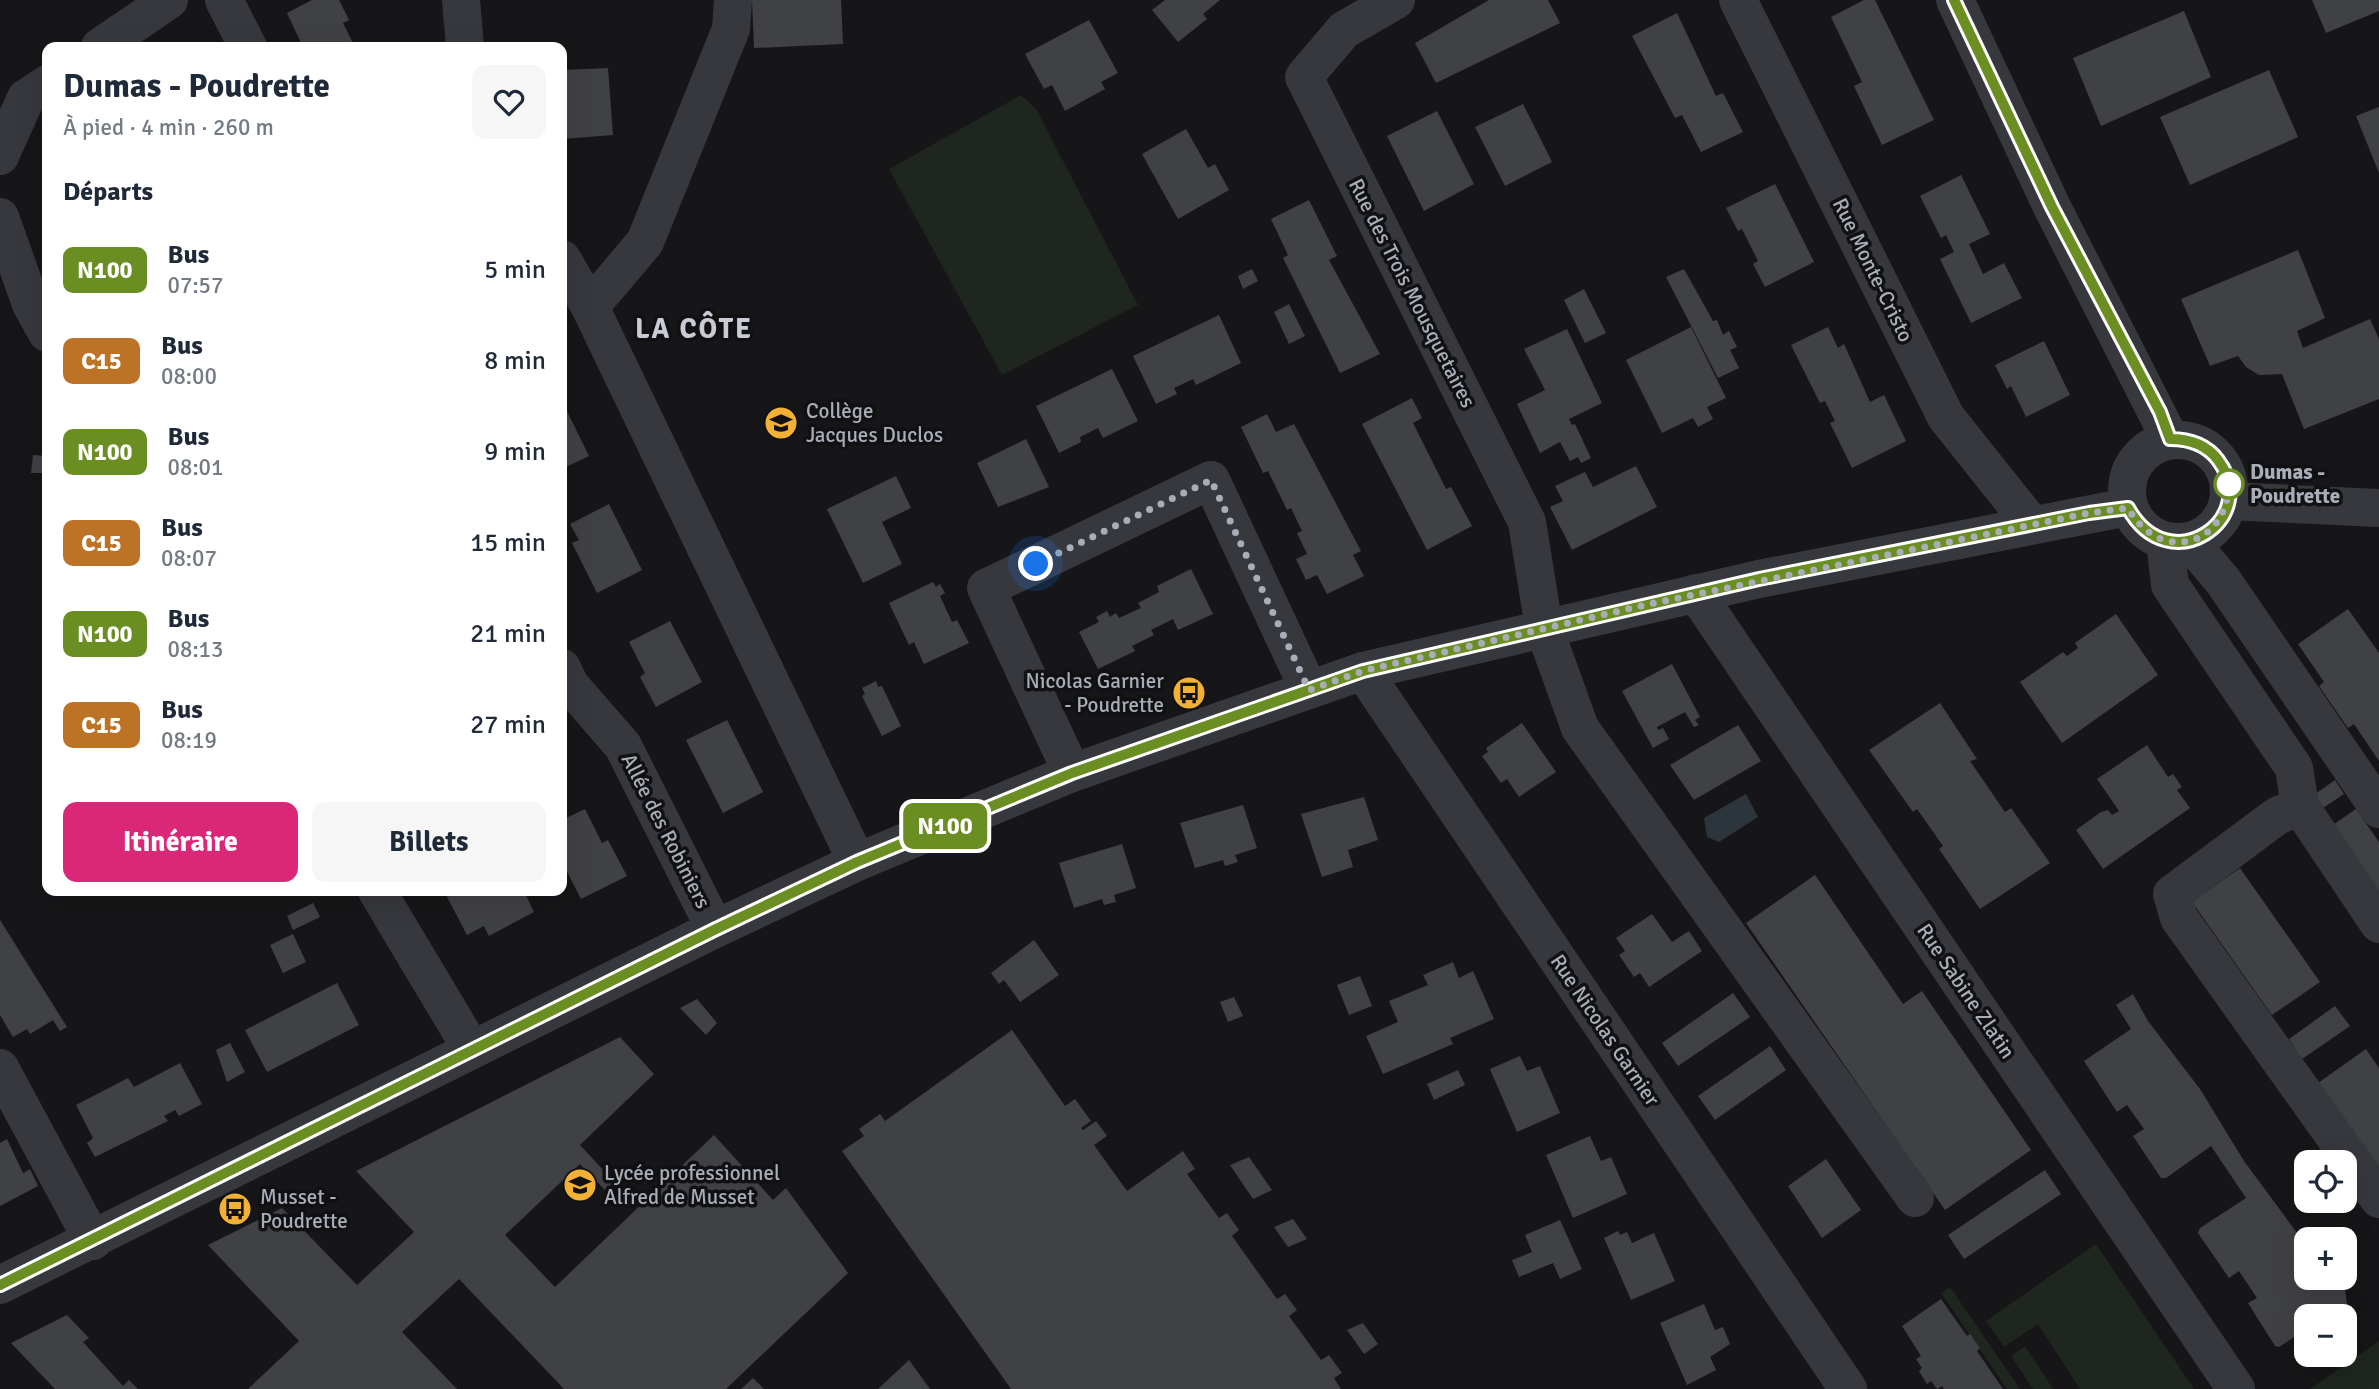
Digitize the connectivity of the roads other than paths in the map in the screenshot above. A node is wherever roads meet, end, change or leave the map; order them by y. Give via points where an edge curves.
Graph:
1 (169, 0) edge
2 (224, 0) edge
3 (461, 0) edge
4 (733, 0) edge
5 (1396, 0) edge
6 (1738, 0) edge
7 (1955, 0) edge
8 (107, 42) edge
9 (245, 42) edge
10 (465, 42) edge
11 (42, 87) edge
12 (0, 156) edge
13 (0, 217) edge
14 (567, 268) edge
15 (590, 307) junction
16 (42, 323) edge
17 (2170, 439) junction
18 (2228, 501) junction
19 (2128, 508) junction
20 (2379, 508) edge
21 (2032, 525) junction
22 (2177, 541) junction
23 (1696, 593) junction
24 (1544, 628) junction
25 (1363, 671) junction
26 (567, 679) edge
27 (1309, 690) junction
28 (1072, 773) junction
29 (2300, 806) junction
30 (2379, 809) edge
31 (857, 862) junction
32 (380, 896) edge
33 (2379, 924) edge
34 (716, 929) junction
35 (472, 1050) junction
36 (0, 1068) edge
37 (1915, 1198) dead end
38 (2379, 1199) edge
39 (93, 1241) junction
40 (0, 1285) edge
41 (1848, 1389) edge
42 (2236, 1389) edge

1 - 8 street
2 - 9 street
3 - 10 street
4 - 15 street via 731,29 645,242
5 - 24 street, Rue des Trois Mousquetaires via 1344,30 1304,77 1527,522
6 - 21 street, Rue Monte-Cristo via 1946,417
7 - 17 street via 2052,207
11 - 12 street via 26,98
13 - 16 street
14 - 15 street
15 - 31 street
17 - 18 street via 2200,444 2214,454 2229,484
17 - 19 street via 2137,458 2129,473
18 - 20 street
18 - 22 street via 2215,527
19 - 21 street
19 - 22 street via 2149,534
21 - 23 street
22 - 29 street via 2170,585 2294,768
22 - 30 street via 2223,580
23 - 24 street
23 - 42 street, Rue Sabine Zlatin
24 - 25 street
24 - 37 street via 1580,728
25 - 27 street
25 - 41 street, Rue Nicolas Garnier
26 - 34 street, Allée des Robiniers via 623,746
27 - 28 street
27 - 28 street via 1211,480 986,588
28 - 31 street
29 - 33 street
29 - 38 street via 2277,816 2172,894 2179,918
31 - 34 street
32 - 35 street
34 - 35 street
35 - 39 street
36 - 39 street
39 - 40 street

